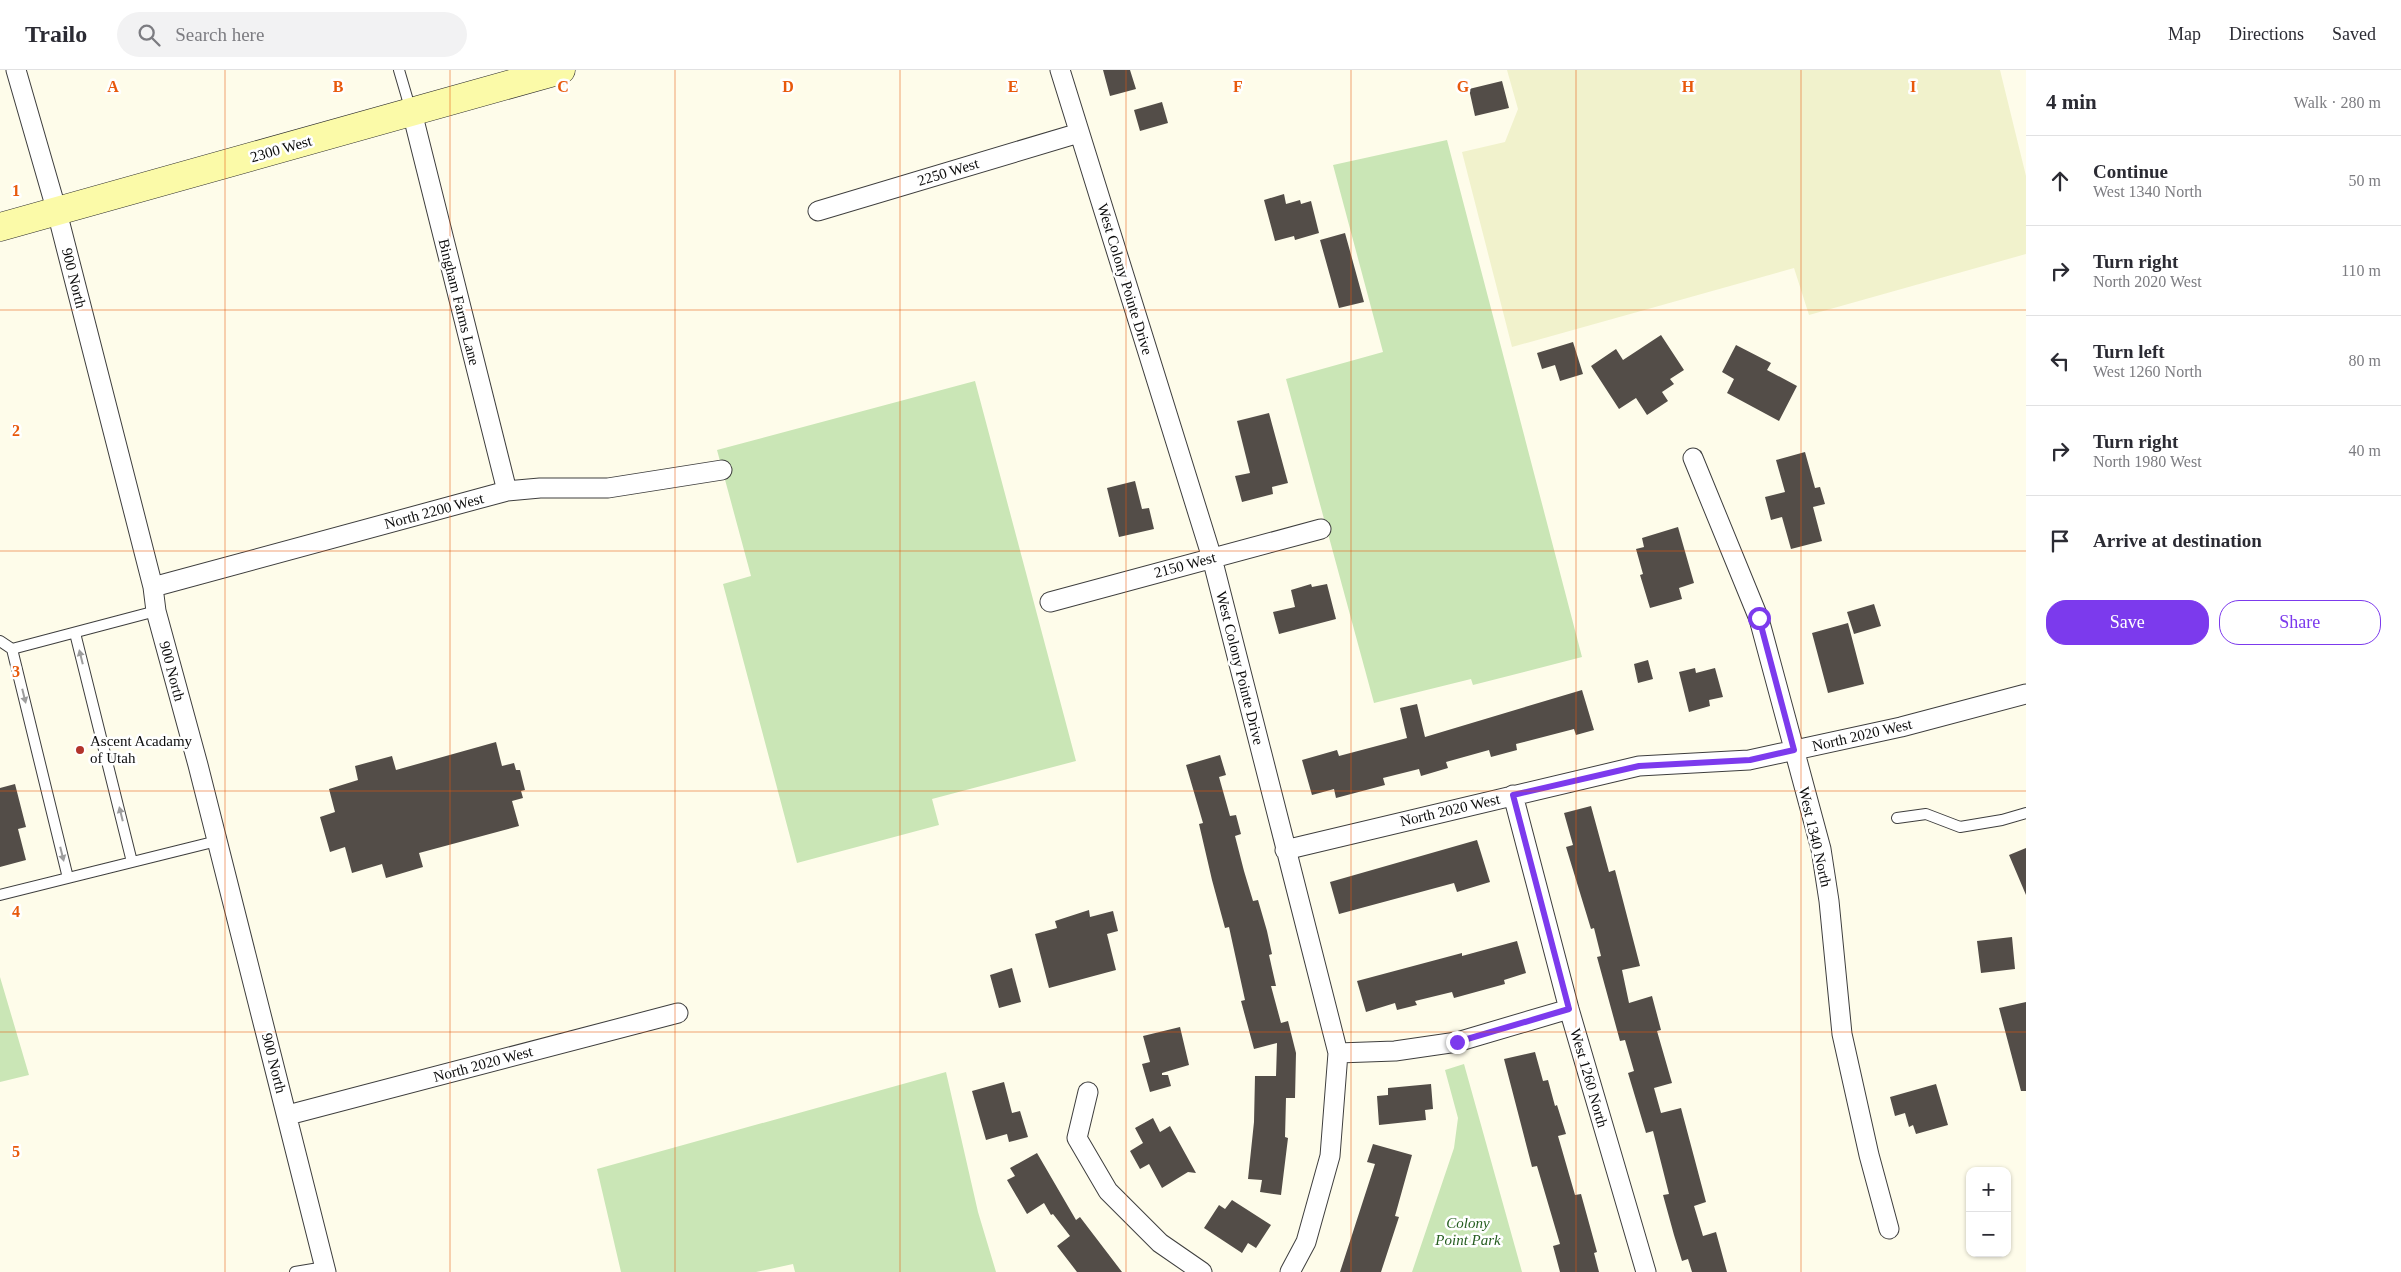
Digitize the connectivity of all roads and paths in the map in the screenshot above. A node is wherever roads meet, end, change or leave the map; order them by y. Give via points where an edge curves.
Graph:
1 (16, 70) edge
2 (399, 70) edge
3 (561, 70) edge
4 (1060, 70) edge
5 (412, 112) junction
6 (1079, 132) junction
7 (818, 211) dead end
8 (57, 212) junction
9 (0, 227) edge
10 (1693, 458) dead end
11 (722, 470) dead end
12 (507, 491) junction
13 (1321, 528) dead end
14 (1212, 558) junction
15 (153, 587) junction
16 (1050, 602) dead end
17 (156, 611) junction
18 (75, 632) junction
19 (0, 641) edge
20 (12, 649) junction
21 (2026, 694) edge
22 (1794, 750) junction
23 (1513, 795) junction
24 (2026, 813) edge
25 (1897, 818) dead end
26 (217, 841) junction
27 (1285, 850) junction
28 (132, 862) junction
29 (68, 878) junction
30 (0, 895) edge
31 (1569, 1009) junction
32 (678, 1013) dead end
33 (1338, 1053) junction
34 (1088, 1092) dead end
35 (288, 1115) junction
36 (1889, 1229) dead end
37 (325, 1270) edge
38 (295, 1272) edge
39 (1202, 1272) edge
40 (1290, 1272) edge
41 (1646, 1272) edge

1 - 8 street, 900 North
2 - 5 lane
3 - 5 main road, 2300 West
4 - 6 street, West Colony Pointe Drive
5 - 8 main road, 2300 West
5 - 12 street, Bingham Farms Lane
6 - 7 street, 2250 West
6 - 14 street, West Colony Pointe Drive
8 - 9 main road, 2300 West
8 - 15 street, 900 North
10 - 22 street, West 1340 North via 1759,618
11 - 12 street, North 2200 West via 608,488
12 - 15 street, North 2200 West
13 - 14 street, 2150 West
14 - 16 street, 2150 West
14 - 27 street, West Colony Pointe Drive
15 - 17 street, 900 North
17 - 18 lane
17 - 26 street, 900 North
18 - 20 lane
28 -> 18 lane
19 - 20 lane
20 -> 29 lane
21 - 22 street, North 2020 West via 1901,727
22 - 23 street, North 2020 West via 1750,760 1639,766
22 - 36 street, West 1340 North via 1821,849 1842,1034
23 - 27 street, North 2020 West
23 - 31 street, West 1260 North
24 - 25 lane via 1960,827 1926,814
26 - 28 lane
26 - 35 street, 900 North
27 - 33 street, West Colony Pointe Drive
28 - 29 lane
29 - 30 lane
31 - 33 street via 1457,1042 1395,1051
31 - 41 street, West 1260 North
32 - 35 street, North 2020 West
33 - 40 street, West Colony Pointe Drive via 1330,1156 1306,1242
34 - 39 street via 1077,1138 1108,1191 1160,1243
35 - 37 street, 900 North
37 - 38 lane

